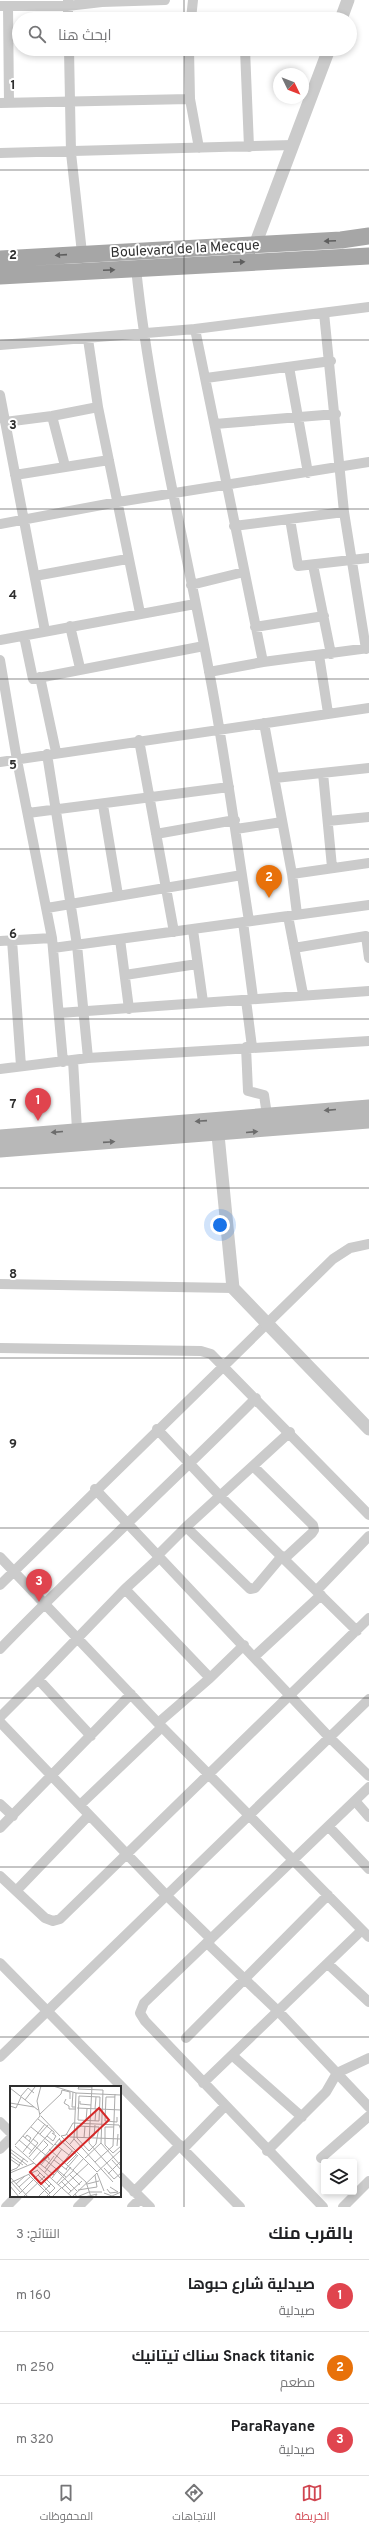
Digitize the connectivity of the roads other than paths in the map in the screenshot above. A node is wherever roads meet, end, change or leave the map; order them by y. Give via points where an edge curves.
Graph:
1 (165, 0) edge
2 (193, 0) edge
3 (348, 0) edge
4 (68, 3) edge
5 (4, 6) edge
6 (192, 12) edge
7 (344, 12) edge
8 (69, 56) edge
9 (190, 56) edge
10 (245, 56) edge
11 (327, 56) edge
12 (190, 99) junction
13 (68, 101) junction
14 (5, 103) edge
15 (293, 146) junction
16 (249, 147) junction
17 (199, 148) junction
18 (0, 153) edge
19 (71, 153) junction
20 (369, 236) edge
21 (255, 245) junction
22 (82, 253) junction
23 (369, 256) edge
24 (0, 259) edge
25 (136, 268) junction
26 (0, 276) edge
27 (369, 307) edge
28 (324, 313) junction
29 (195, 329) junction
30 (143, 334) junction
31 (88, 339) junction
32 (0, 345) edge
33 (330, 361) junction
34 (289, 367) junction
35 (206, 378) junction
36 (0, 395) edge
37 (98, 407) junction
38 (336, 414) junction
39 (52, 416) junction
40 (298, 417) junction
41 (5, 422) junction
42 (214, 424) junction
43 (109, 460) junction
44 (369, 462) edge
45 (64, 466) junction
46 (338, 466) junction
47 (308, 473) junction
48 (15, 475) junction
49 (226, 484) junction
50 (171, 493) junction
51 (118, 502) junction
52 (344, 512) junction
53 (23, 518) junction
54 (290, 519) junction
55 (0, 524) edge
56 (234, 526) junction
57 (127, 558) junction
58 (369, 558) edge
59 (352, 560) junction
60 (313, 565) junction
61 (244, 572) junction
62 (35, 576) junction
63 (192, 585) junction
64 (195, 604) junction
65 (140, 613) junction
66 (324, 616) junction
67 (70, 626) junction
68 (255, 627) junction
69 (45, 630) junction
70 (24, 636) junction
71 (0, 640) edge
72 (204, 646) junction
73 (368, 649) edge
74 (331, 654) junction
75 (319, 655) junction
76 (0, 660) edge
77 (263, 662) junction
78 (80, 668) junction
79 (209, 672) junction
80 (40, 677) junction
81 (369, 708) edge
82 (328, 713) junction
83 (264, 722) junction
84 (219, 729) junction
85 (139, 740) junction
86 (52, 753) junction
87 (16, 760) junction
88 (0, 762) edge
89 (369, 768) edge
90 (323, 773) junction
91 (275, 778) junction
92 (229, 787) junction
93 (149, 799) junction
94 (103, 805) junction
95 (56, 809) junction
96 (28, 813) junction
97 (369, 817) edge
98 (328, 821) junction
99 (282, 822) junction
100 (235, 825) junction
101 (156, 834) junction
102 (369, 863) edge
103 (332, 867) junction
104 (292, 874) junction
105 (242, 875) junction
106 (167, 887) junction
107 (118, 895) junction
108 (70, 904) junction
109 (369, 905) edge
110 (47, 908) junction
111 (293, 915) junction
112 (246, 921) junction
113 (193, 930) junction
114 (174, 932) junction
115 (368, 936) edge
116 (52, 938) junction
117 (120, 939) junction
118 (12, 940) junction
119 (0, 941) edge
120 (77, 945) junction
121 (53, 948) junction
122 (294, 948) junction
123 (369, 958) edge
124 (197, 964) junction
125 (125, 975) junction
126 (369, 991) edge
127 (303, 994) junction
128 (250, 999) junction
129 (203, 1002) junction
130 (129, 1009) junction
131 (83, 1012) junction
132 (59, 1013) junction
133 (369, 1041) edge
134 (249, 1047) junction
135 (88, 1058) junction
136 (74, 1060) junction
137 (63, 1062) junction
138 (21, 1066) junction
139 (0, 1069) edge
140 (369, 1107) edge
141 (267, 1115) junction
142 (369, 1122) edge
143 (77, 1130) junction
144 (218, 1135) junction
145 (0, 1137) edge
146 (0, 1150) edge
147 (369, 1244) edge
148 (0, 1284) edge
149 (233, 1288) junction
150 (267, 1325) junction
151 (0, 1348) edge
152 (224, 1366) junction
153 (256, 1398) junction
154 (157, 1429) junction
155 (369, 1429) edge
156 (290, 1432) junction
157 (192, 1464) junction
158 (253, 1466) junction
159 (95, 1490) junction
160 (220, 1496) junction
161 (369, 1515) edge
162 (126, 1524) junction
163 (186, 1527) junction
164 (369, 1536) edge
165 (159, 1556) junction
166 (0, 1557) edge
167 (283, 1557) junction
168 (14, 1571) junction
169 (0, 1584) edge
170 (125, 1589) junction
171 (319, 1592) junction
172 (45, 1603) junction
173 (369, 1618) edge
174 (357, 1631) junction
175 (78, 1637) junction
176 (244, 1645) junction
177 (0, 1649) edge
178 (255, 1656) junction
179 (210, 1678) junction
180 (38, 1680) junction
181 (131, 1694) junction
182 (288, 1694) junction
183 (369, 1699) edge
184 (0, 1717) edge
185 (0, 1722) edge
186 (160, 1725) junction
187 (92, 1736) junction
188 (330, 1738) junction
189 (209, 1772) junction
190 (52, 1776) junction
191 (369, 1776) edge
192 (369, 1787) edge
193 (356, 1802) junction
194 (0, 1804) edge
195 (80, 1805) junction
196 (89, 1815) junction
197 (13, 1816) junction
198 (251, 1816) junction
199 (369, 1817) edge
200 (328, 1827) junction
201 (0, 1828) edge
202 (127, 1853) junction
203 (295, 1860) junction
204 (369, 1869) edge
205 (0, 1876) edge
206 (16, 1890) junction
207 (328, 1895) junction
208 (167, 1896) junction
209 (366, 1933) edge
210 (209, 1941) junction
211 (0, 1963) edge
212 (328, 1964) junction
213 (244, 1979) junction
214 (369, 2002) edge
215 (47, 2011) junction
216 (279, 2012) junction
217 (186, 2038) dead end
218 (233, 2056) junction
219 (0, 2057) edge
220 (369, 2058) edge
221 (337, 2073) junction
222 (204, 2083) junction
223 (121, 2086) edge
224 (121, 2086) edge
225 (225, 2106) junction
226 (369, 2107) edge
227 (369, 2116) edge
228 (302, 2117) junction
229 (0, 2122) edge
230 (10, 2132) edge
231 (10, 2139) edge
232 (181, 2147) junction
233 (0, 2149) edge
234 (267, 2151) junction
235 (322, 2158) dead end
236 (121, 2178) edge
237 (369, 2181) edge
238 (138, 2195) junction
239 (17, 2197) edge
240 (88, 2197) edge
241 (6, 2207) edge
242 (78, 2207) edge
243 (132, 2207) edge
244 (150, 2207) edge
245 (240, 2207) edge
246 (323, 2207) edge
247 (343, 2207) edge

1 - 4 street
2 - 6 street
3 - 7 street
4 - 5 street
5 - 14 street
8 - 13 street
9 - 12 street
10 - 16 street
11 - 15 street
12 - 13 street
12 - 17 street
13 - 14 street
13 - 19 street
15 - 16 street
15 - 21 street
16 - 17 street
17 - 19 street
18 - 19 street
19 - 22 street
20 -> 21 main road, Boulevard de la Mecque
21 - 22 main road, Boulevard de la Mecque
22 -> 24 main road, Boulevard de la Mecque
25 -> 23 main road, Boulevard de la Mecque
26 -> 25 main road, Boulevard de la Mecque
25 - 30 street
27 - 28 street
28 - 29 street
28 - 33 street
29 - 30 street
29 - 35 street
30 - 31 street
30 - 50 street
31 - 32 street
31 - 37 street
33 - 34 street
33 - 38 street
34 - 35 street
34 - 40 street
35 - 42 street
36 - 41 street
37 - 39 street
37 - 43 street
38 - 40 street
38 - 46 street
39 - 41 street
39 - 45 street
40 - 42 street
40 - 47 street
41 - 48 street
42 - 49 street
43 - 45 street
43 - 51 street
44 - 46 street
45 - 48 street
46 - 47 street
46 - 52 street
47 - 49 street
48 - 53 street
49 - 50 street
49 - 56 street
50 - 51 street
50 - 63 street
51 - 53 street
51 - 57 street
52 - 54 street
52 - 59 street
53 - 55 street
53 - 62 street
54 - 56 street
54 - 60 street via 298,566
56 - 61 street
57 - 62 street
57 - 65 street
58 - 59 street
59 - 60 street
59 - 73 street
60 - 66 street
61 - 63 street
61 - 68 street
62 - 69 street
63 - 64 street
64 - 65 street
64 - 72 street
65 - 67 street
66 - 68 street
66 - 74 street
67 - 69 street
67 - 78 street
68 - 77 street
69 - 70 street
70 - 71 street
70 - 80 street via 33,679
72 - 78 street
72 - 79 street
73 - 74 street
74 - 75 street
75 - 77 street
75 - 82 street
76 - 87 street
77 - 79 street
78 - 80 street
79 - 84 street
80 - 86 street
81 - 82 street
82 - 83 street
83 - 84 street
83 - 91 street
84 - 85 street
84 - 92 street
85 - 86 street
85 - 93 street
86 - 87 street
86 - 95 street
87 - 88 street
87 - 96 street
89 - 90 street
90 - 91 street
90 - 98 street
91 - 99 street
92 - 93 street
92 - 100 street
93 - 94 street
93 - 101 street
94 - 95 street
94 - 107 street
95 - 96 street
95 - 108 street
96 - 110 street
97 - 98 street
98 - 103 street
99 - 100 street
99 - 104 street
100 - 101 street
100 - 105 street
101 - 106 street
102 - 103 street
103 - 104 street
104 - 111 street
105 - 106 street
105 - 112 street
106 - 107 street
106 - 114 street
107 - 108 street
108 - 110 street
108 - 120 street
109 - 111 street
110 - 116 street
111 - 112 street
111 - 122 street
112 - 113 street
112 - 128 street
113 - 114 street
113 - 124 street
114 - 117 street
115 - 122 street
115 - 123 street
116 - 118 street
116 - 121 street
117 - 120 street
117 - 125 street
118 - 119 street
118 - 138 street
120 - 121 street
120 - 131 street
121 - 132 street
122 - 127 street
124 - 125 street
124 - 129 street
125 - 130 street
126 - 127 street
127 - 128 street
128 - 129 street
128 - 134 street
129 - 130 street
130 - 131 street
131 - 132 street
131 - 135 street
132 - 137 street
133 - 134 street
134 - 135 street
134 - 141 street via 248,1091 264,1095
135 - 136 street
136 - 137 street
136 - 143 street
137 - 138 street
138 - 139 street
140 -> 141 main road
141 -> 143 main road
144 -> 142 main road
143 -> 145 main road
146 -> 144 main road
144 - 149 street
147 - 150 street via 350,1248 338,1255
148 - 149 street
149 - 150 street
150 - 152 street
150 - 155 street
151 - 152 street via 201,1351 211,1354
152 - 153 street
152 - 154 street
153 - 156 street
153 - 157 street
154 - 157 street
154 - 159 street
156 - 158 street
156 - 161 street
157 - 160 street
157 - 162 street
158 - 160 street
158 - 167 street via 313,1525 312,1533
159 - 162 street
159 - 168 street
160 - 163 street
160 - 167 street
162 - 165 street
162 - 172 street
163 - 165 street
163 - 167 street via 250,1589 254,1588
164 - 171 street
165 - 170 street
165 - 176 street
166 - 168 street
167 - 171 street
168 - 169 street
168 - 172 street
170 - 175 street
170 - 179 street
171 - 174 street
171 - 178 street
172 - 175 street
172 - 177 street
173 - 174 street
174 - 182 street
175 - 180 street
175 - 181 street
176 - 178 street
176 - 179 street
178 - 182 street
179 - 186 street
180 - 184 street
180 - 187 street
181 - 186 street
181 - 187 street
182 - 188 street
182 - 189 street
183 - 188 street
185 - 190 street
186 - 189 street
186 - 195 street
187 - 190 street
188 - 191 street
188 - 198 street
189 - 198 street
189 - 202 street
190 - 195 street
190 - 197 street
192 - 193 street
193 - 199 street
193 - 200 street
194 - 197 street
195 - 196 street
196 - 202 street
196 - 206 street
197 - 201 street
198 - 203 street
198 - 208 street
200 - 203 street
200 - 204 street
202 - 206 street via 56,1921 45,1918
202 - 208 street
203 - 207 street
203 - 210 street
205 - 206 street
207 - 209 street
207 - 213 street
208 - 210 street
208 - 215 street
209 - 212 street
210 - 213 street
210 - 222 street via 144,2003 140,2013
211 - 215 street
212 - 214 street
212 - 216 street
213 - 216 street
213 - 217 street
215 - 219 street
215 - 223 street
216 - 218 street
216 - 221 street
218 - 222 street
218 - 228 street
220 - 221 street
221 - 226 street
221 - 228 street via 326,2092
222 - 225 street
224 - 232 street
225 - 232 street
225 - 234 street
227 - 235 street
228 - 234 street
229 - 230 street
231 - 233 street
232 - 238 street
232 - 245 street
234 - 246 street
236 - 238 street
237 - 247 street
238 - 243 street
238 - 244 street
239 - 241 street
240 - 242 street

